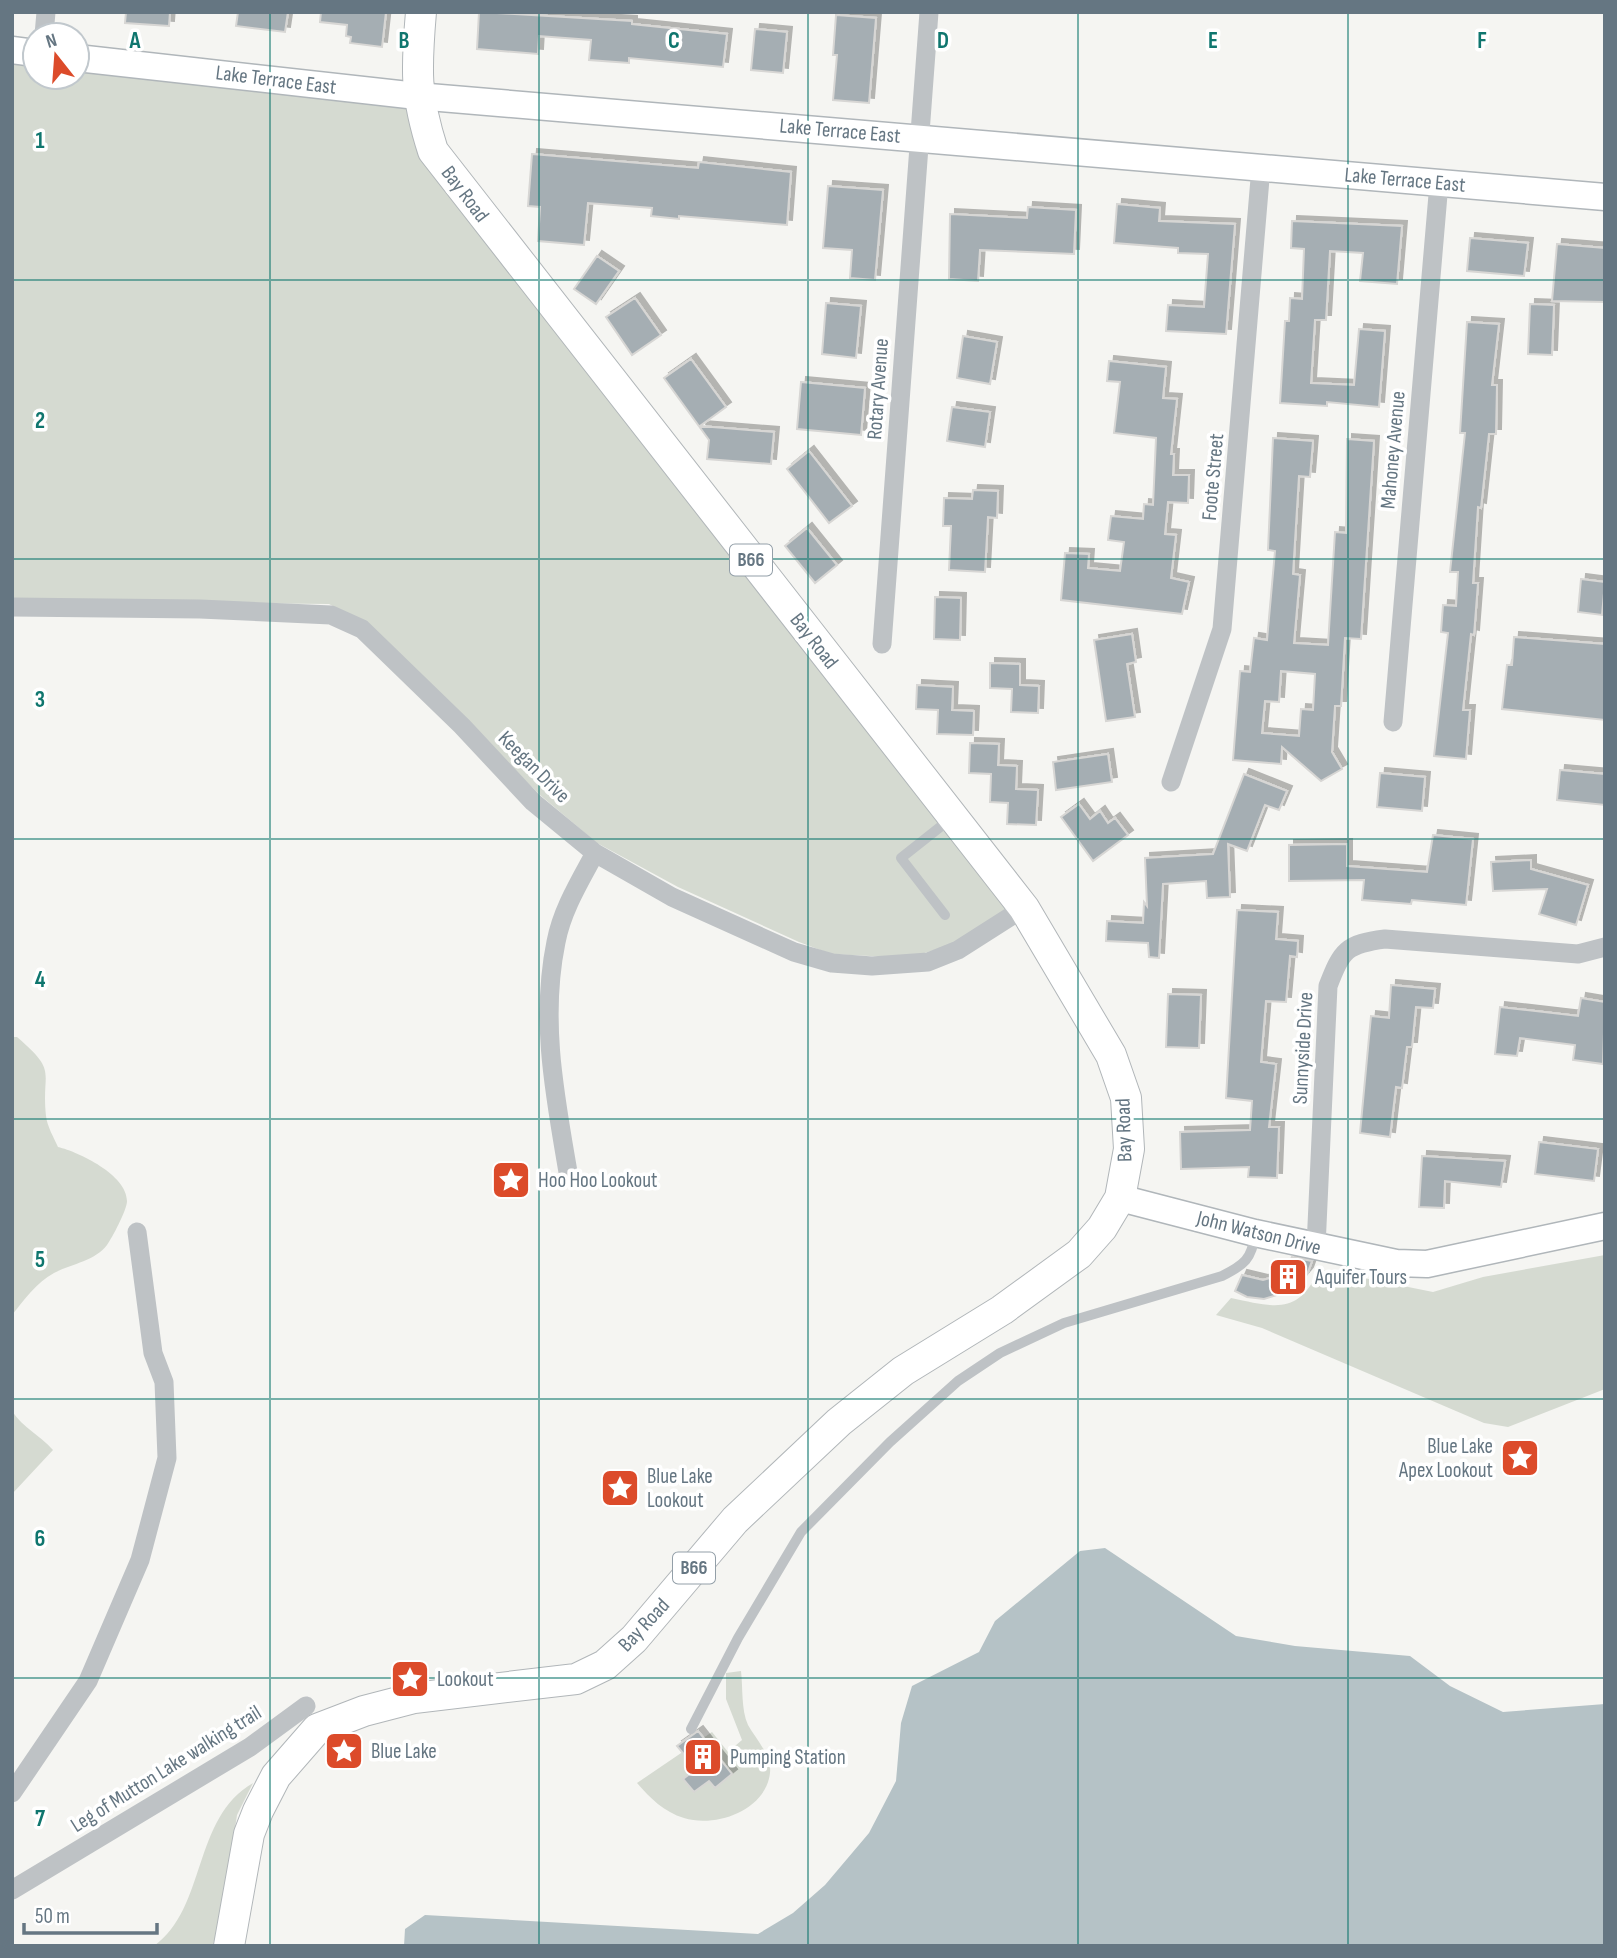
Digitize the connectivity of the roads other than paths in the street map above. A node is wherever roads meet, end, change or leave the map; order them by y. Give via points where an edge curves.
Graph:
1 (421, 12) edge
2 (929, 12) edge
3 (91, 60) edge
4 (417, 96) junction
5 (919, 137) junction
6 (1261, 167) junction
7 (1439, 183) junction
8 (1605, 197) edge
9 (12, 607) edge
10 (882, 644) dead end
11 (1393, 722) dead end
12 (1171, 782) dead end
13 (952, 817) junction
14 (595, 853) junction
15 (1024, 908) junction
16 (945, 915) dead end
17 (1605, 947) edge
18 (568, 1172) dead end
19 (1120, 1198) junction
20 (1605, 1226) edge
21 (137, 1232) dead end
22 (1255, 1233) junction
23 (1316, 1247) junction
24 (306, 1706) dead end
25 (691, 1729) dead end
26 (12, 1793) edge
27 (12, 1889) edge
28 (229, 1946) edge

1 - 4 main road, Bay Road / B66
2 - 5 street, Rotary Avenue
3 - 4 street, Lake Terrace East
4 - 5 street, Lake Terrace East
4 - 13 main road, Bay Road / B66 via 433,151 467,198
5 - 6 street, Lake Terrace East
5 - 10 street, Rotary Avenue
6 - 7 street, Lake Terrace East
6 - 12 street, Foote Street via 1222,629
7 - 8 street, Lake Terrace East
7 - 11 street, Mahoney Avenue
9 - 14 street, Keegan Drive via 331,615 362,629 533,802
13 - 15 main road, Bay Road / B66
13 - 16 lane via 901,858
14 - 15 street, Keegan Drive via 672,897 794,952 832,963 901,966 928,962 958,950
14 - 18 street via 568,903 556,941 549,993 549,1064
15 - 19 main road, Bay Road / B66 via 1091,1017 1126,1098 1129,1149
17 - 23 street, Sunnyside Drive via 1578,954 1385,939 1357,943 1338,960 1328,986
19 - 22 street, John Watson Drive
19 - 28 main road, Bay Road / B66 via 1079,1254 1002,1310 903,1371 784,1471 606,1665 576,1679 417,1698 364,1710 317,1729 276,1776 258,1811 249,1834
20 - 23 street, John Watson Drive via 1427,1264 1395,1263
21 - 26 street via 153,1353 164,1382 167,1458 140,1560 88,1681
22 - 23 street, John Watson Drive
22 - 25 lane via 1246,1264 1222,1276 1064,1323 1000,1353 958,1381 801,1532
24 - 27 street, Leg of Mutton Lake walking trail via 250,1748

